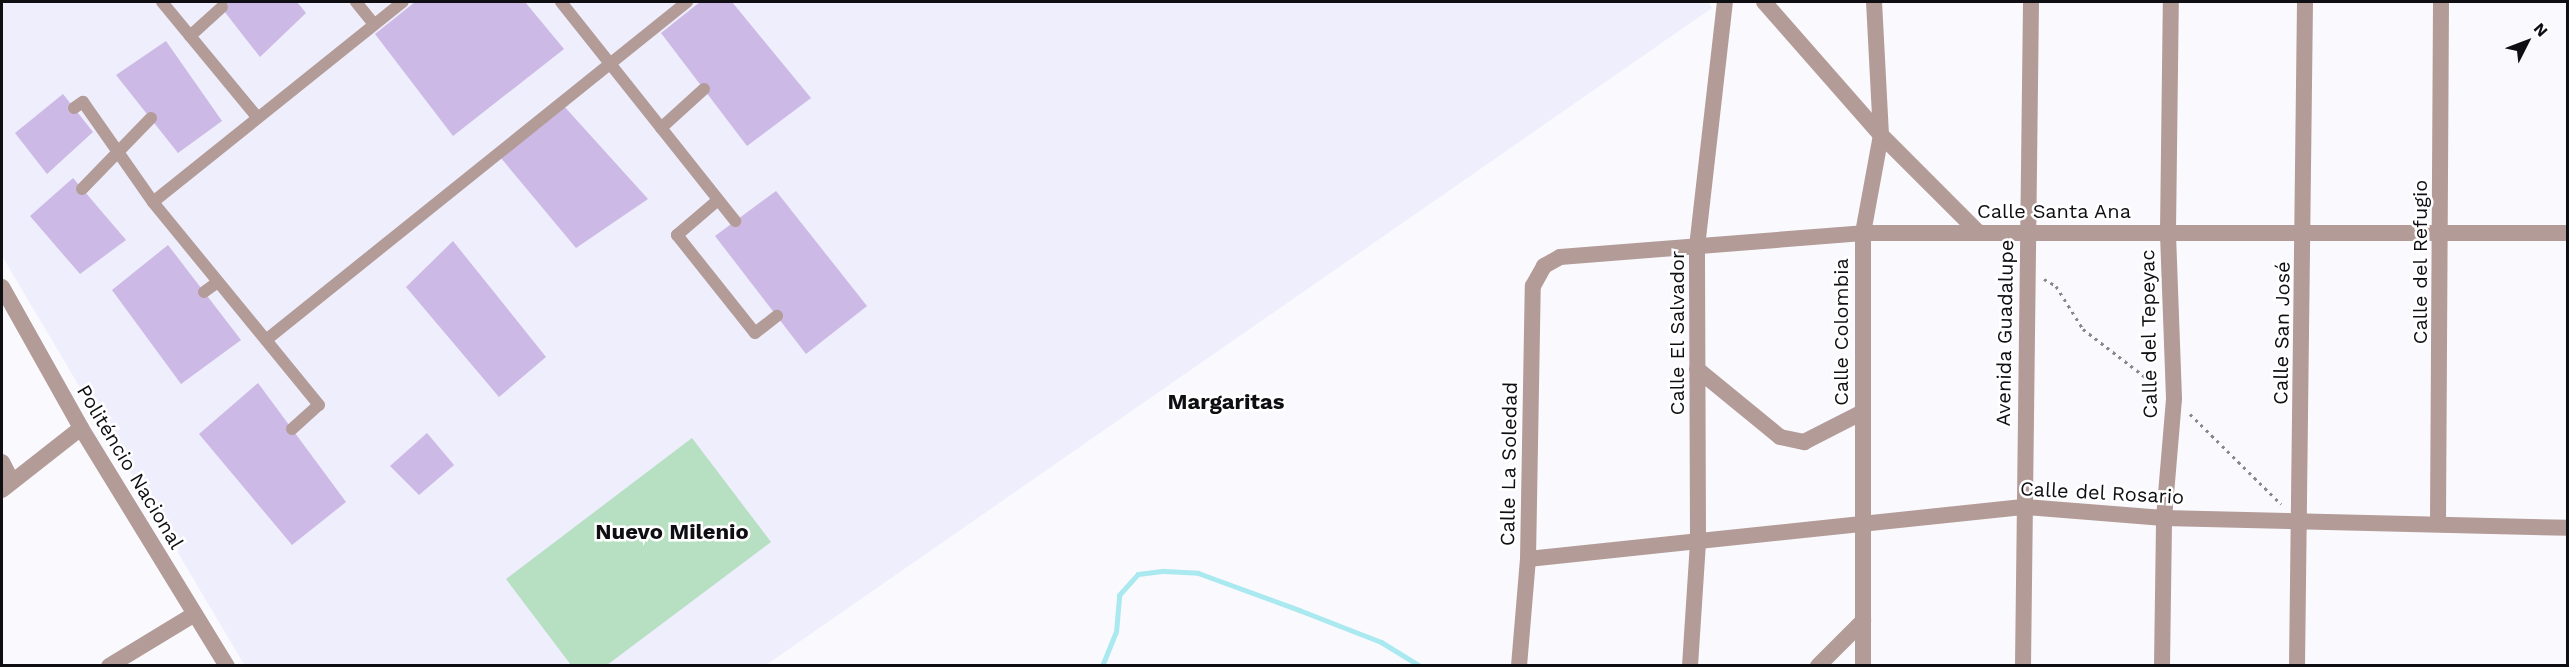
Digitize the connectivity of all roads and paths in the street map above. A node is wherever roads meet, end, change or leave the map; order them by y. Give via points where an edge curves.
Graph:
1 (162, 2) edge
2 (356, 2) edge
3 (403, 2) edge
4 (561, 2) edge
5 (687, 2) edge
6 (1725, 2) edge
7 (1764, 2) edge
8 (1874, 2) edge
9 (2031, 2) edge
10 (2172, 2) edge
11 (2305, 2) edge
12 (2441, 2) edge
13 (222, 8) dead end
14 (374, 24) junction
15 (190, 36) junction
16 (610, 64) junction
17 (704, 89) dead end
18 (74, 108) dead end
19 (257, 117) junction
20 (151, 118) dead end
21 (661, 128) junction
22 (1881, 135) junction
23 (118, 152) junction
24 (82, 189) dead end
25 (718, 200) junction
26 (153, 202) junction
27 (735, 221) dead end
28 (1978, 232) junction
29 (2028, 232) junction
30 (2168, 232) junction
31 (2304, 232) junction
32 (1863, 233) junction
33 (2442, 233) junction
34 (2568, 233) edge
35 (1697, 247) junction
36 (1544, 266) joint
37 (218, 282) junction
38 (2, 287) edge
39 (204, 292) dead end
40 (777, 316) dead end
41 (266, 340) junction
42 (1698, 369) junction
43 (1861, 413) junction
44 (81, 428) junction
45 (292, 429) dead end
46 (2, 462) edge
47 (7, 486) edge
48 (2025, 507) junction
49 (2164, 518) junction
50 (2299, 522) junction
51 (2438, 523) junction
52 (1862, 524) junction
53 (2568, 528) edge
54 (1698, 541) junction
55 (1528, 559) junction
56 (195, 614) junction
57 (1863, 621) junction
58 (109, 666) edge
59 (227, 666) edge
60 (1519, 666) edge
61 (1690, 666) edge
62 (1818, 666) edge
63 (1863, 666) edge
64 (2023, 666) edge
65 (2162, 666) edge
66 (2298, 666) edge

1 - 15 street
2 - 14 street
3 - 14 street
4 - 16 street
5 - 16 street
6 - 35 street, Calle El Salvador
7 - 22 street
8 - 22 street, Calle Colombia
9 - 29 street, Avenida Guadalupe
10 - 30 street, Calle del Tepeyac
11 - 31 street, Calle San José
12 - 33 street, Calle del Refugio
13 - 15 street
14 - 19 street
15 - 19 street
16 - 21 street
16 - 41 street
17 - 21 street
18 - 23 street via 83,102
19 - 26 street
20 - 23 street
21 - 25 street
22 - 28 street
22 - 32 street, Calle Colombia
23 - 24 street
23 - 26 street
25 - 27 street
25 - 40 street via 676,236 755,333
26 - 37 street
28 - 29 street, Calle Santa Ana
28 - 32 street, Calle Santa Ana
29 - 30 street, Calle Santa Ana
29 - 48 street, Avenida Guadalupe
30 - 31 street, Calle Santa Ana
30 - 49 street, Calle del Tepeyac via 2174,399
31 - 33 street, Calle Santa Ana
31 - 50 street, Calle San José
32 - 35 street, Calle Santa Ana
32 - 43 street, Calle Colombia
33 - 34 street, Calle Santa Ana
33 - 51 street, Calle del Refugio
35 - 36 street, Calle Santa Ana via 1560,256
35 - 42 street, Calle El Salvador
36 - 55 street, Calle La Soledad via 1533,286
37 - 39 street
37 - 41 street
38 - 44 street, Politéncio Nacional
41 - 45 street via 319,405
42 - 43 street via 1780,437 1803,442
42 - 54 street, Calle El Salvador
43 - 52 street, Calle Colombia
44 - 47 street
44 - 56 street, Politéncio Nacional
46 - 47 street
48 - 49 street, Calle del Rosario
48 - 52 street, Calle del Rosario
48 - 64 street, Avenida Guadalupe
49 - 50 street, Calle del Rosario
49 - 65 street, Calle del Tepeyac
50 - 51 street, Calle del Rosario
50 - 66 street, Calle San José
51 - 53 street, Calle del Rosario
52 - 54 street, Calle del Rosario
52 - 57 street, Calle Colombia
54 - 55 street, Calle del Rosario
54 - 61 street, Calle El Salvador
55 - 60 street, Calle La Soledad
56 - 58 street
56 - 59 street, Politéncio Nacional
57 - 62 street
57 - 63 street, Calle Colombia

